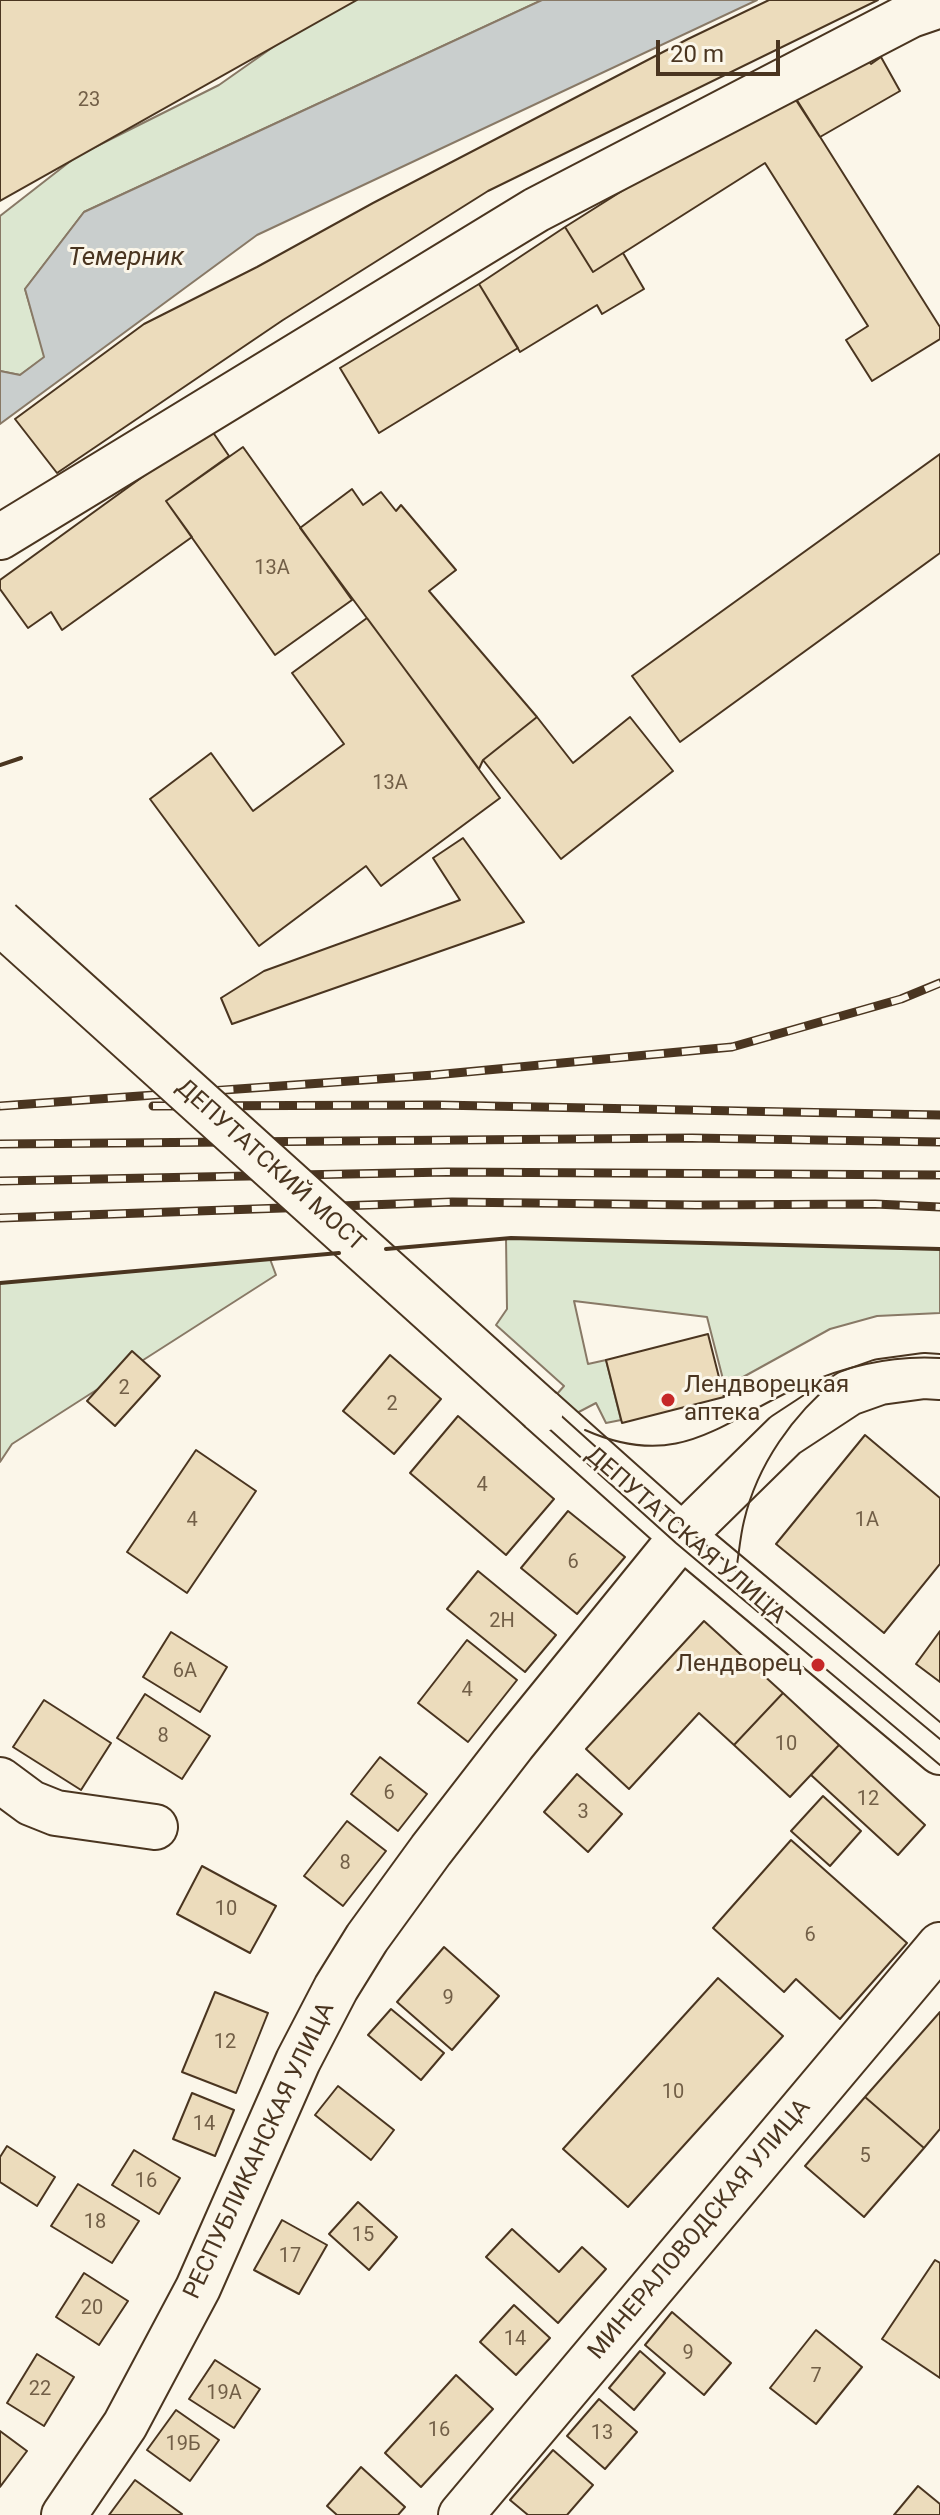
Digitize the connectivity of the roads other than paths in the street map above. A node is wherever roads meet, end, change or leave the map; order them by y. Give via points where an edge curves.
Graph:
1 (940, 5) edge
2 (0, 537) edge
3 (0, 922) edge
4 (940, 1377) edge
5 (541, 1410) joint
6 (682, 1536) junction
7 (940, 1752) edge
8 (0, 1780) edge
9 (155, 1827) dead end
10 (940, 1945) edge
11 (64, 2515) edge
12 (461, 2515) edge

1 - 2 street via 911,15 536,210
3 - 5 street, ДЕПУТАТСКИЙ МОСТ, bridge
4 - 6 street, РЕСПУБЛИКАНСКАЯ УЛИЦА via 880,1382 825,1407 785,1435
5 - 6 street, ДЕПУТАТСКАЯ УЛИЦА
6 - 7 street, ДЕПУТАТСКАЯ УЛИЦА
6 - 11 street, РЕСПУБЛИКАНСКАЯ УЛИЦА via 513,1744 367,1938 298,2061 198,2288 125,2425
8 - 9 street via 31,1803 56,1813
10 - 12 street, МИНЕРАЛОВОДСКАЯ УЛИЦА

